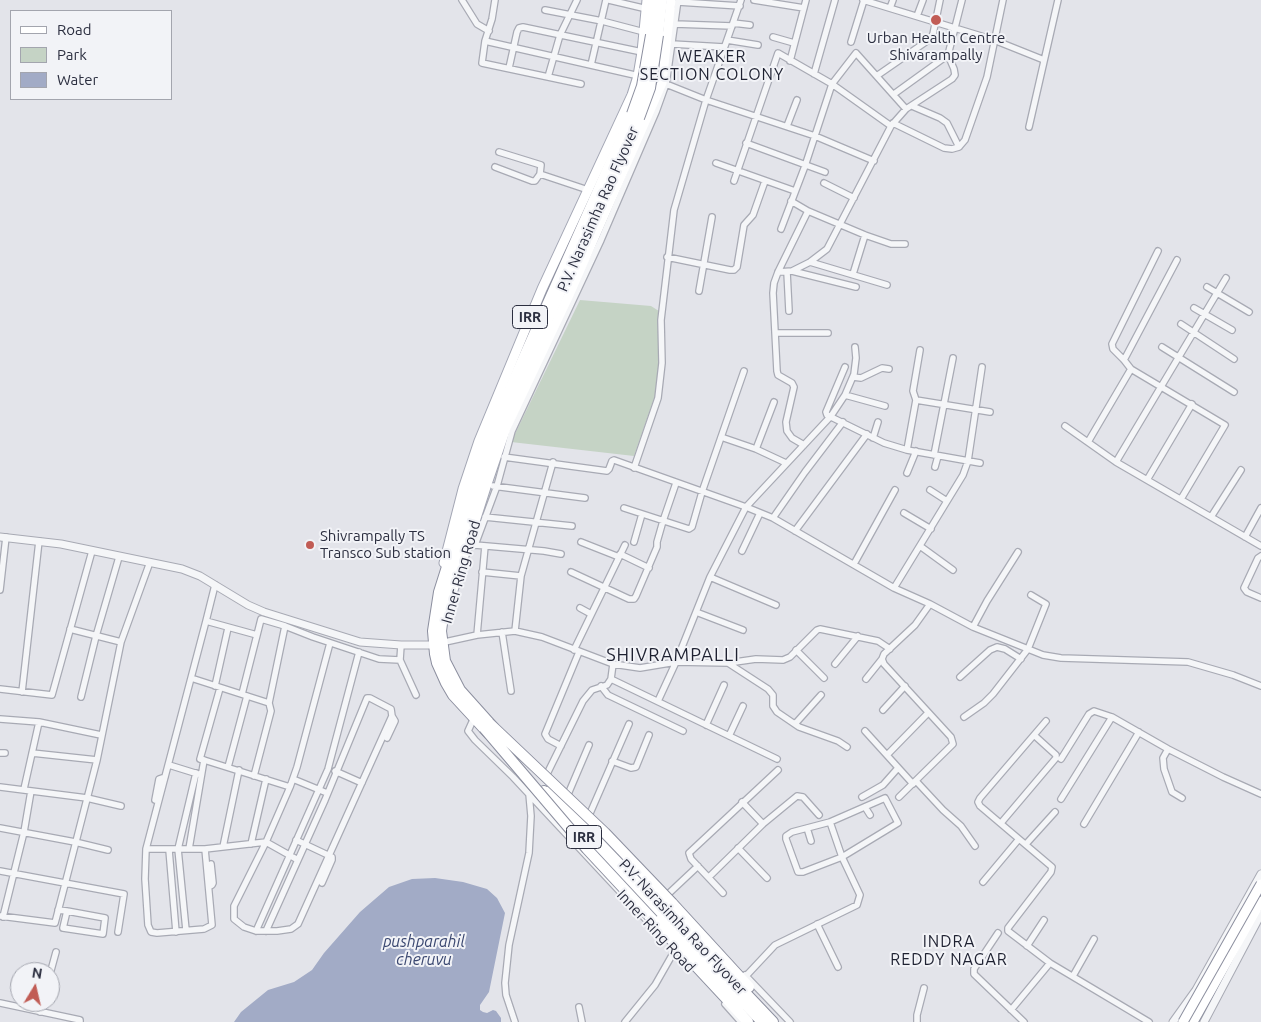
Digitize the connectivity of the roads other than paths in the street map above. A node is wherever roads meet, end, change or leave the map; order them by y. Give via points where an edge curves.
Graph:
1 (462, 0) edge
2 (495, 0) edge
3 (577, 0) edge
4 (607, 0) edge
5 (654, 0) edge
6 (662, 0) edge
7 (754, 0) edge
8 (806, 0) edge
9 (835, 0) edge
10 (864, 0) edge
11 (893, 0) edge
12 (923, 0) edge
13 (940, 0) edge
14 (962, 0) edge
15 (1003, 0) edge
16 (1058, 0) edge
17 (676, 1) edge
18 (741, 3) edge
19 (647, 5) edge
20 (804, 8) junction
21 (890, 8) junction
22 (545, 10) dead end
23 (571, 15) junction
24 (918, 16) junction
25 (602, 21) junction
26 (935, 22) junction
27 (675, 24) junction
28 (732, 24) junction
29 (750, 25) dead end
30 (956, 29) junction
31 (489, 31) junction
32 (644, 32) junction
33 (560, 35) junction
34 (773, 37) dead end
35 (994, 40) junction
36 (485, 41) junction
37 (851, 42) dead end
38 (597, 43) junction
39 (794, 43) junction
40 (672, 44) junction
41 (726, 44) junction
42 (758, 45) dead end
43 (513, 47) junction
44 (642, 52) junction
45 (948, 55) junction
46 (553, 56) junction
47 (790, 60) junction
48 (1044, 60) junction
49 (591, 65) junction
50 (509, 68) junction
51 (814, 74) junction
52 (638, 76) junction
53 (878, 76) junction
54 (548, 77) junction
55 (581, 84) dead end
56 (664, 84) junction
57 (832, 84) junction
58 (894, 94) junction
59 (706, 100) junction
60 (797, 100) dead end
61 (909, 108) junction
62 (755, 115) junction
63 (892, 125) junction
64 (787, 126) junction
65 (1029, 127) dead end
66 (815, 136) junction
67 (746, 143) junction
68 (959, 147) junction
69 (499, 152) dead end
70 (874, 161) junction
71 (716, 164) dead end
72 (805, 166) junction
73 (495, 167) dead end
74 (737, 171) junction
75 (826, 172) dead end
76 (540, 174) junction
77 (734, 181) dead end
78 (765, 181) junction
79 (824, 183) dead end
80 (588, 190) junction
81 (795, 191) junction
82 (854, 198) junction
83 (791, 201) junction
84 (808, 211) junction
85 (712, 217) dead end
86 (840, 226) junction
87 (781, 229) dead end
88 (865, 235) junction
89 (905, 244) dead end
90 (1158, 251) dead end
91 (667, 257) junction
92 (1177, 260) dead end
93 (810, 262) junction
94 (704, 264) junction
95 (778, 272) junction
96 (789, 272) junction
97 (853, 274) junction
98 (1226, 278) dead end
99 (887, 285) dead end
100 (856, 287) dead end
101 (1207, 287) dead end
102 (699, 291) dead end
103 (1217, 293) junction
104 (1194, 308) dead end
105 (789, 312) dead end
106 (1249, 312) dead end
107 (1204, 314) junction
108 (1181, 324) dead end
109 (1232, 330) dead end
110 (776, 333) junction
111 (828, 333) dead end
112 (1194, 333) junction
113 (855, 347) dead end
114 (1162, 348) dead end
115 (920, 350) dead end
116 (953, 358) dead end
117 (1179, 358) junction
118 (1234, 359) dead end
119 (1124, 360) junction
120 (845, 367) dead end
121 (982, 367) dead end
122 (889, 369) dead end
123 (1131, 369) junction
124 (744, 371) dead end
125 (853, 377) junction
126 (1162, 387) junction
127 (1234, 392) dead end
128 (845, 395) junction
129 (916, 400) junction
130 (774, 402) dead end
131 (1192, 404) junction
132 (945, 405) junction
133 (885, 406) dead end
134 (975, 409) junction
135 (990, 412) dead end
136 (830, 416) junction
137 (843, 422) junction
138 (878, 422) dead end
139 (1064, 426) dead end
140 (867, 434) junction
141 (721, 437) junction
142 (873, 438) junction
143 (1088, 442) junction
144 (804, 445) junction
145 (756, 449) junction
146 (907, 450) junction
147 (916, 451) junction
148 (936, 455) junction
149 (504, 457) junction
150 (968, 461) junction
151 (552, 462) junction
152 (1116, 462) junction
153 (786, 463) junction
154 (980, 464) dead end
155 (935, 467) dead end
156 (634, 468) junction
157 (1241, 470) dead end
158 (907, 473) dead end
159 (1147, 480) junction
160 (676, 482) junction
161 (487, 484) junction
162 (497, 486) junction
163 (895, 490) dead end
164 (930, 490) dead end
165 (545, 492) junction
166 (702, 492) junction
167 (585, 498) dead end
168 (1181, 499) junction
169 (947, 501) junction
170 (746, 507) junction
171 (624, 508) dead end
172 (1261, 508) edge
173 (760, 513) junction
174 (642, 514) junction
175 (904, 514) dead end
176 (486, 517) junction
177 (1211, 517) junction
178 (773, 518) junction
179 (663, 521) junction
180 (536, 522) junction
181 (572, 526) dead end
182 (930, 529) junction
183 (794, 531) junction
184 (3, 537) edge
185 (1245, 537) junction
186 (39, 541) junction
187 (581, 542) dead end
188 (634, 542) dead end
189 (625, 545) dead end
190 (471, 546) junction
191 (485, 546) junction
192 (920, 546) junction
193 (1261, 546) edge
194 (92, 550) junction
195 (528, 550) junction
196 (742, 550) dead end
197 (1018, 552) dead end
198 (561, 554) dead end
199 (620, 556) junction
200 (1261, 556) edge
201 (119, 557) junction
202 (150, 562) junction
203 (854, 564) junction
204 (648, 568) junction
205 (953, 570) dead end
206 (482, 572) junction
207 (571, 572) dead end
208 (521, 576) junction
209 (710, 577) junction
210 (215, 585) junction
211 (604, 588) junction
212 (894, 588) junction
213 (0, 590) edge
214 (1031, 595) dead end
215 (1261, 598) edge
216 (930, 604) junction
217 (776, 605) dead end
218 (580, 608) dead end
219 (696, 612) junction
220 (591, 614) junction
221 (206, 621) junction
222 (285, 626) junction
223 (312, 627) junction
224 (974, 627) junction
225 (228, 628) junction
226 (70, 629) junction
227 (743, 630) dead end
228 (515, 631) junction
229 (502, 632) junction
230 (305, 634) junction
231 (257, 635) junction
232 (477, 635) junction
233 (96, 636) junction
234 (858, 636) junction
235 (313, 637) junction
236 (121, 642) junction
237 (444, 642) junction
238 (330, 643) junction
239 (386, 643) junction
240 (430, 643) junction
241 (401, 645) junction
242 (890, 649) junction
243 (796, 650) junction
244 (1028, 650) junction
245 (577, 651) junction
246 (359, 652) junction
247 (1021, 658) junction
248 (882, 659) junction
249 (400, 660) junction
250 (676, 662) junction
251 (728, 663) junction
252 (614, 664) junction
253 (835, 664) dead end
254 (960, 677) dead end
255 (191, 678) junction
256 (824, 678) dead end
257 (611, 679) junction
258 (866, 679) dead end
259 (724, 685) dead end
260 (600, 686) junction
261 (905, 686) junction
262 (1261, 686) edge
263 (218, 687) junction
264 (0, 689) edge
265 (511, 691) dead end
266 (22, 692) junction
267 (245, 695) junction
268 (416, 695) dead end
269 (821, 695) dead end
270 (81, 697) dead end
271 (658, 701) junction
272 (269, 703) junction
273 (743, 706) dead end
274 (883, 710) dead end
275 (928, 713) junction
276 (392, 716) junction
277 (964, 717) dead end
278 (1112, 717) junction
279 (0, 719) edge
280 (473, 720) junction
281 (1046, 721) dead end
282 (39, 722) junction
283 (629, 724) dead end
284 (795, 724) junction
285 (706, 725) junction
286 (487, 726) junction
287 (683, 731) dead end
288 (865, 731) dead end
289 (1139, 732) junction
290 (102, 735) junction
291 (650, 735) dead end
292 (1034, 735) junction
293 (729, 736) junction
294 (387, 738) dead end
295 (589, 745) dead end
296 (561, 746) junction
297 (847, 747) dead end
298 (1168, 749) junction
299 (32, 752) junction
300 (887, 755) junction
301 (1061, 758) dead end
302 (777, 759) dead end
303 (97, 760) junction
304 (204, 760) junction
305 (612, 761) junction
306 (169, 765) junction
307 (228, 767) junction
308 (898, 768) junction
309 (328, 769) junction
310 (239, 770) junction
311 (778, 770) dead end
312 (337, 772) junction
313 (199, 774) junction
314 (254, 776) junction
315 (165, 777) junction
316 (266, 779) junction
317 (293, 779) junction
318 (545, 779) junction
319 (362, 783) junction
320 (915, 783) junction
321 (0, 787) edge
322 (290, 787) junction
323 (24, 789) junction
324 (319, 790) junction
325 (31, 791) junction
326 (327, 794) junction
327 (529, 794) junction
328 (1261, 794) edge
329 (862, 797) dead end
330 (899, 797) dead end
331 (87, 798) junction
332 (1182, 798) dead end
333 (1061, 799) dead end
334 (155, 800) dead end
335 (566, 801) junction
336 (742, 802) junction
337 (121, 806) dead end
338 (865, 807) junction
339 (1055, 812) dead end
340 (819, 815) dead end
341 (870, 815) dead end
342 (586, 822) junction
343 (830, 822) junction
344 (1001, 823) junction
345 (763, 824) junction
346 (1084, 824) dead end
347 (0, 828) edge
348 (807, 828) junction
349 (24, 832) junction
350 (1019, 839) junction
351 (296, 840) junction
352 (811, 841) dead end
353 (75, 842) junction
354 (266, 842) junction
355 (251, 844) junction
356 (305, 844) junction
357 (1026, 844) junction
358 (975, 846) dead end
359 (223, 847) junction
360 (738, 848) junction
361 (146, 849) junction
362 (178, 849) junction
363 (189, 849) junction
364 (205, 849) junction
365 (108, 850) dead end
366 (169, 850) junction
367 (290, 856) junction
368 (329, 856) junction
369 (842, 857) junction
370 (298, 860) junction
371 (211, 864) dead end
372 (697, 865) junction
373 (0, 871) edge
374 (13, 874) junction
375 (1261, 874) edge
376 (709, 877) junction
377 (767, 878) dead end
378 (983, 882) dead end
379 (322, 883) dead end
380 (65, 884) junction
381 (209, 886) junction
382 (1257, 886) edge
383 (723, 893) dead end
384 (1261, 896) edge
385 (664, 898) junction
386 (1261, 901) edge
387 (651, 907) junction
388 (58, 910) junction
389 (67, 911) junction
390 (1261, 914) edge
391 (2, 916) edge
392 (642, 916) junction
393 (1044, 920) dead end
394 (818, 924) junction
395 (186, 930) junction
396 (256, 931) junction
397 (266, 931) junction
398 (118, 932) dead end
399 (176, 932) junction
400 (998, 933) dead end
401 (1094, 939) dead end
402 (1027, 946) junction
403 (675, 950) junction
404 (56, 952) dead end
405 (53, 962) edge
406 (1050, 962) junction
407 (838, 967) dead end
408 (746, 976) junction
409 (1073, 976) junction
410 (924, 988) dead end
411 (580, 1007) dead end
412 (1011, 1010) junction
413 (40, 1012) edge
414 (1016, 1019) edge
415 (80, 1022) edge
416 (515, 1022) edge
417 (582, 1022) edge
418 (625, 1022) edge
419 (741, 1022) edge
420 (748, 1022) edge
421 (758, 1022) edge
422 (762, 1022) edge
423 (773, 1022) edge
424 (781, 1022) edge
425 (790, 1022) edge
426 (917, 1022) edge
427 (1024, 1022) edge
428 (1148, 1022) edge
429 (1173, 1022) edge
430 (1183, 1022) edge
431 (1193, 1022) edge
432 (1204, 1022) edge

1 - 31 street via 477,24
2 - 31 street
3 - 23 street
4 - 19 street
4 - 25 street
5 - 286 highway, P.V. Narasimha Rao Flyover, bridge via 649,53 638,99 487,440 439,592 433,631 437,663 453,694
6 - 286 highway, P.V. Narasimha Rao Flyover, bridge via 654,70 646,102 503,420 446,594 441,631 445,661 460,690
7 - 20 street
8 - 20 street
9 - 51 street
10 - 21 street
10 - 37 street
11 - 21 street
12 - 24 street
13 - 26 street
14 - 30 street
15 - 35 street
16 - 48 street
17 - 18 street
17 - 27 street
17 - 56 main road, Inner Ring Road / IRR
18 - 28 street
19 - 32 main road, Inner Ring Road / IRR
20 - 39 street
21 - 24 street
22 - 23 street
23 - 25 street
23 - 33 street
24 - 26 street
25 - 32 street
25 - 38 street
26 - 30 street
26 - 53 street via 930,39
27 - 28 street
27 - 40 street
28 - 29 street
28 - 41 street
30 - 35 street
30 - 45 street
31 - 36 street
32 - 44 main road, Inner Ring Road / IRR
33 - 38 street
33 - 43 street via 519,28
33 - 46 street
34 - 39 street
35 - 48 street
35 - 68 street via 987,77 973,120 966,140
36 - 43 street
36 - 50 street via 482,63
38 - 44 street
38 - 49 street
39 - 47 street
40 - 41 street
40 - 56 street
41 - 42 street
41 - 59 street
43 - 46 street
43 - 50 street
44 - 52 main road, Inner Ring Road / IRR
45 - 58 street
45 - 61 street via 955,74 952,79
46 - 49 street
46 - 54 street
47 - 51 street
47 - 62 street via 778,53
48 - 65 street
49 - 52 street
50 - 54 street
51 - 57 street
52 - 56 street
52 - 80 main road, Inner Ring Road / IRR
53 - 57 street via 856,53
53 - 58 street
54 - 55 street
56 - 59 street
56 - 149 street via 601,240 512,431
56 - 161 main road, Inner Ring Road / IRR via 506,428
57 - 63 street
57 - 66 street
58 - 61 street
59 - 62 street
59 - 91 street via 674,210
60 - 64 street
61 - 63 street
61 - 68 street via 947,123
62 - 64 street
62 - 67 street
63 - 68 street via 944,148
63 - 70 street
64 - 66 street
66 - 70 street
66 - 72 street
67 - 72 street
67 - 74 street
69 - 76 street via 541,165
70 - 82 street
71 - 74 street
72 - 75 street
72 - 81 street
73 - 76 street via 532,181
74 - 77 street
74 - 78 street
76 - 80 street
78 - 81 street
78 - 94 street via 753,215 744,225 737,266 730,270
79 - 82 street
80 - 240 main road, Inner Ring Road / IRR via 542,289 479,441 432,608
81 - 83 street
82 - 86 street
83 - 84 street
83 - 87 street
84 - 86 street
84 - 95 street
85 - 94 street
86 - 88 street
86 - 93 street via 827,249
88 - 89 street via 891,244
88 - 97 street
90 - 119 street via 1114,338 1113,350
91 - 94 street
91 - 156 street via 658,398
92 - 119 street
93 - 96 street
93 - 97 street
94 - 102 street
95 - 96 street
95 - 110 street via 773,293
96 - 100 street
96 - 105 street
97 - 99 street
98 - 103 street
101 - 103 street
103 - 106 street
103 - 107 street
104 - 107 street
107 - 109 street
107 - 112 street
108 - 112 street
110 - 111 street
110 - 144 street via 778,375 794,387 786,422 787,432
112 - 117 street
112 - 118 street
113 - 125 street
114 - 117 street
115 - 129 street via 912,391
116 - 132 street
117 - 126 street
117 - 127 street
119 - 123 street
120 - 136 street via 826,412
121 - 134 street
122 - 125 street via 882,368 861,378
123 - 126 street
123 - 143 street
124 - 141 street
125 - 128 street
126 - 131 street
126 - 152 street
128 - 133 street
128 - 136 street
129 - 132 street
129 - 146 street
130 - 145 street
131 - 159 street
131 - 168 street via 1225,425
132 - 134 street
132 - 148 street
134 - 135 street
134 - 150 street
136 - 137 street
136 - 144 street
137 - 140 street
137 - 178 street
138 - 142 street
139 - 143 street
140 - 142 street
140 - 183 street
141 - 145 street
141 - 166 street
142 - 146 street
143 - 152 street
144 - 153 street
145 - 153 street
146 - 147 street
147 - 148 street
147 - 158 street
148 - 150 street
148 - 155 street
149 - 151 street
149 - 162 street
150 - 154 street
150 - 169 street
151 - 156 street via 607,470 613,460
151 - 165 street
152 - 159 street
153 - 170 street
156 - 160 street
157 - 177 street
159 - 168 street
160 - 166 street
160 - 179 street
161 - 162 street
161 - 190 main road, Inner Ring Road / IRR
162 - 165 street
162 - 176 street
163 - 203 street
164 - 169 street
165 - 167 street
165 - 180 street
166 - 170 street
166 - 179 street via 689,530
168 - 177 street
169 - 182 street
170 - 173 street
170 - 209 street
171 - 174 street
172 - 185 street
173 - 178 street
173 - 196 street
174 - 179 street
174 - 188 street
175 - 182 street
176 - 180 street
176 - 190 street
177 - 185 street
178 - 183 street
179 - 204 street
180 - 181 street
180 - 195 street
182 - 192 street
183 - 203 street
184 - 186 street
184 - 213 street
185 - 193 street
186 - 194 street
186 - 266 street
187 - 199 street
189 - 199 street
190 - 191 street
190 - 237 main road, Inner Ring Road / IRR via 447,611
191 - 195 street
191 - 206 street
192 - 205 street
192 - 212 street
194 - 201 street
194 - 226 street
195 - 198 street
195 - 208 street
197 - 224 street
199 - 204 street
199 - 211 street
200 - 215 street via 1244,588
201 - 202 street
201 - 233 street
202 - 210 street via 182,569
202 - 236 street
203 - 212 street
204 - 211 street via 634,599
206 - 208 street
206 - 232 street
207 - 211 street
208 - 228 street
209 - 217 street
209 - 219 street
210 - 221 street
210 - 223 street via 264,612
211 - 220 street
212 - 216 street
214 - 244 street via 1046,604
216 - 224 street
216 - 242 street via 915,625
218 - 220 street
219 - 227 street
219 - 250 street
220 - 245 street
221 - 225 street
221 - 255 street
222 - 230 street
222 - 231 street via 261,619
222 - 272 street
223 - 230 street
223 - 235 street
223 - 239 street via 360,642
224 - 244 street
225 - 231 street
225 - 263 street
226 - 233 street
226 - 266 street via 52,695
228 - 229 street
228 - 245 street via 542,637
229 - 232 street
229 - 265 street
230 - 235 street
231 - 267 street
232 - 237 street
233 - 236 street
233 - 270 street
234 - 242 street via 878,640
234 - 243 street via 817,630
234 - 253 street
235 - 238 street
236 - 290 street
237 - 318 main road, Inner Ring Road / IRR via 451,669 467,697
238 - 246 street
238 - 317 street
239 - 240 street
239 - 241 street
240 - 241 street
240 - 280 main road, Inner Ring Road / IRR via 443,685
241 - 249 street
242 - 248 street
243 - 251 street via 784,660
243 - 256 street
244 - 247 street
244 - 262 street via 1061,658 1188,662
245 - 252 street
245 - 296 street via 545,734
246 - 249 street via 379,659
246 - 309 street
247 - 254 street via 997,647
247 - 277 street via 984,703
248 - 258 street
248 - 261 street
249 - 268 street
250 - 251 street
250 - 252 street via 640,668
250 - 271 street
251 - 284 street via 768,689 777,712
252 - 257 street
255 - 263 street
255 - 306 street
257 - 260 street via 607,685
257 - 271 street
259 - 285 street
260 - 287 street via 608,695
260 - 296 street via 583,700
261 - 274 street
261 - 275 street
263 - 267 street
263 - 304 street via 200,759
264 - 266 street
267 - 272 street
267 - 307 street
269 - 284 street
271 - 285 street
272 - 314 street via 271,711
273 - 293 street
275 - 300 street
275 - 320 street via 951,737 953,744
276 - 294 street via 395,721
276 - 312 street via 391,709 367,698
276 - 319 street
278 - 289 street
278 - 301 street via 1094,710 1089,714
278 - 333 street
279 - 282 street
280 - 327 street, Inner Ring Road via 468,731
280 - 387 main road, Inner Ring Road / IRR
281 - 292 street
282 - 290 street
282 - 299 street
283 - 305 street
284 - 297 street
285 - 293 street
286 - 385 highway, bridge via 594,821
286 - 420 highway, bridge via 582,843
286 - 422 highway, P.V. Narasimha Rao Flyover, bridge
286 - 423 highway, P.V. Narasimha Rao Flyover, bridge
288 - 300 street
289 - 298 street
289 - 346 street
290 - 303 street
291 - 305 street via 636,767
292 - 344 street via 1056,758
292 - 344 street via 978,800 980,806
293 - 302 street
295 - 335 street
296 - 318 street
298 - 328 street
298 - 332 street via 1164,769 1172,792
299 - 303 street
299 - 323 street
300 - 308 street
303 - 331 street
304 - 307 street
304 - 313 street
305 - 342 street
306 - 313 street
306 - 315 street
307 - 310 street
308 - 320 street
308 - 329 street via 883,785
309 - 312 street
309 - 324 street
310 - 314 street
310 - 359 street
311 - 336 street
312 - 319 street
312 - 326 street
313 - 362 street
313 - 363 street
314 - 316 street
315 - 334 street via 159,779
315 - 361 street
316 - 322 street
316 - 355 street
317 - 322 street
317 - 324 street
318 - 335 main road, Inner Ring Road / IRR
319 - 368 street
320 - 330 street
320 - 358 street via 961,826
321 - 323 street
322 - 354 street
323 - 325 street
324 - 326 street
324 - 351 street
325 - 331 street
325 - 349 street
326 - 356 street
327 - 392 street, Inner Ring Road
327 - 416 street via 529,853 509,945 505,983
331 - 337 street
331 - 353 street
335 - 342 main road, Inner Ring Road / IRR
336 - 345 street
336 - 372 street via 690,851 689,856
338 - 341 street
338 - 343 street
338 - 369 street via 885,798 898,820 897,825
339 - 357 street
340 - 345 street via 803,796 797,796
342 - 385 main road, Inner Ring Road / IRR
343 - 348 street
343 - 369 street
344 - 350 street
345 - 360 street
347 - 349 street
348 - 352 street
348 - 369 street via 786,836 798,872
349 - 353 street
349 - 374 street
350 - 357 street
350 - 378 street
351 - 356 street
351 - 367 street
353 - 365 street
353 - 380 street
354 - 355 street
354 - 367 street
354 - 396 street via 233,910 234,919
355 - 359 street
356 - 368 street
356 - 370 street
357 - 402 street via 1049,863 1052,870 1007,930
359 - 364 street
360 - 376 street
360 - 377 street
361 - 366 street
361 - 399 street via 148,925 151,932
362 - 363 street
362 - 366 street
362 - 395 street
363 - 364 street
364 - 381 street
366 - 399 street
367 - 370 street
367 - 396 street
368 - 379 street via 332,860
368 - 397 street via 298,924 291,929
369 - 394 street via 860,895 859,903
370 - 397 street
371 - 381 street via 213,883
372 - 376 street
372 - 385 street
372 - 385 street
373 - 374 street
374 - 380 street
374 - 391 street
375 - 382 street
376 - 383 street
380 - 388 street
380 - 398 street via 124,894
381 - 395 street via 212,925
382 - 384 street
382 - 429 street via 1196,990
382 - 430 main road, bridge
385 - 408 street, Inner Ring Road
385 - 424 highway
386 - 431 main road
387 - 392 street
387 - 421 main road, Inner Ring Road / IRR
388 - 389 street
388 - 391 street via 55,923
389 - 389 street via 105,918 103,934 63,928
390 - 432 street
392 - 403 street, Inner Ring Road
393 - 402 street
394 - 407 street
394 - 408 street via 775,945
395 - 399 street
396 - 397 street
400 - 412 street via 974,969 974,974
401 - 409 street
402 - 406 street
403 - 418 street via 655,985
403 - 419 street, Inner Ring Road
404 - 405 street
406 - 409 street
406 - 412 street
408 - 425 street, Inner Ring Road
409 - 428 street
410 - 426 street
411 - 417 street
412 - 414 street
413 - 415 street
414 - 427 street

